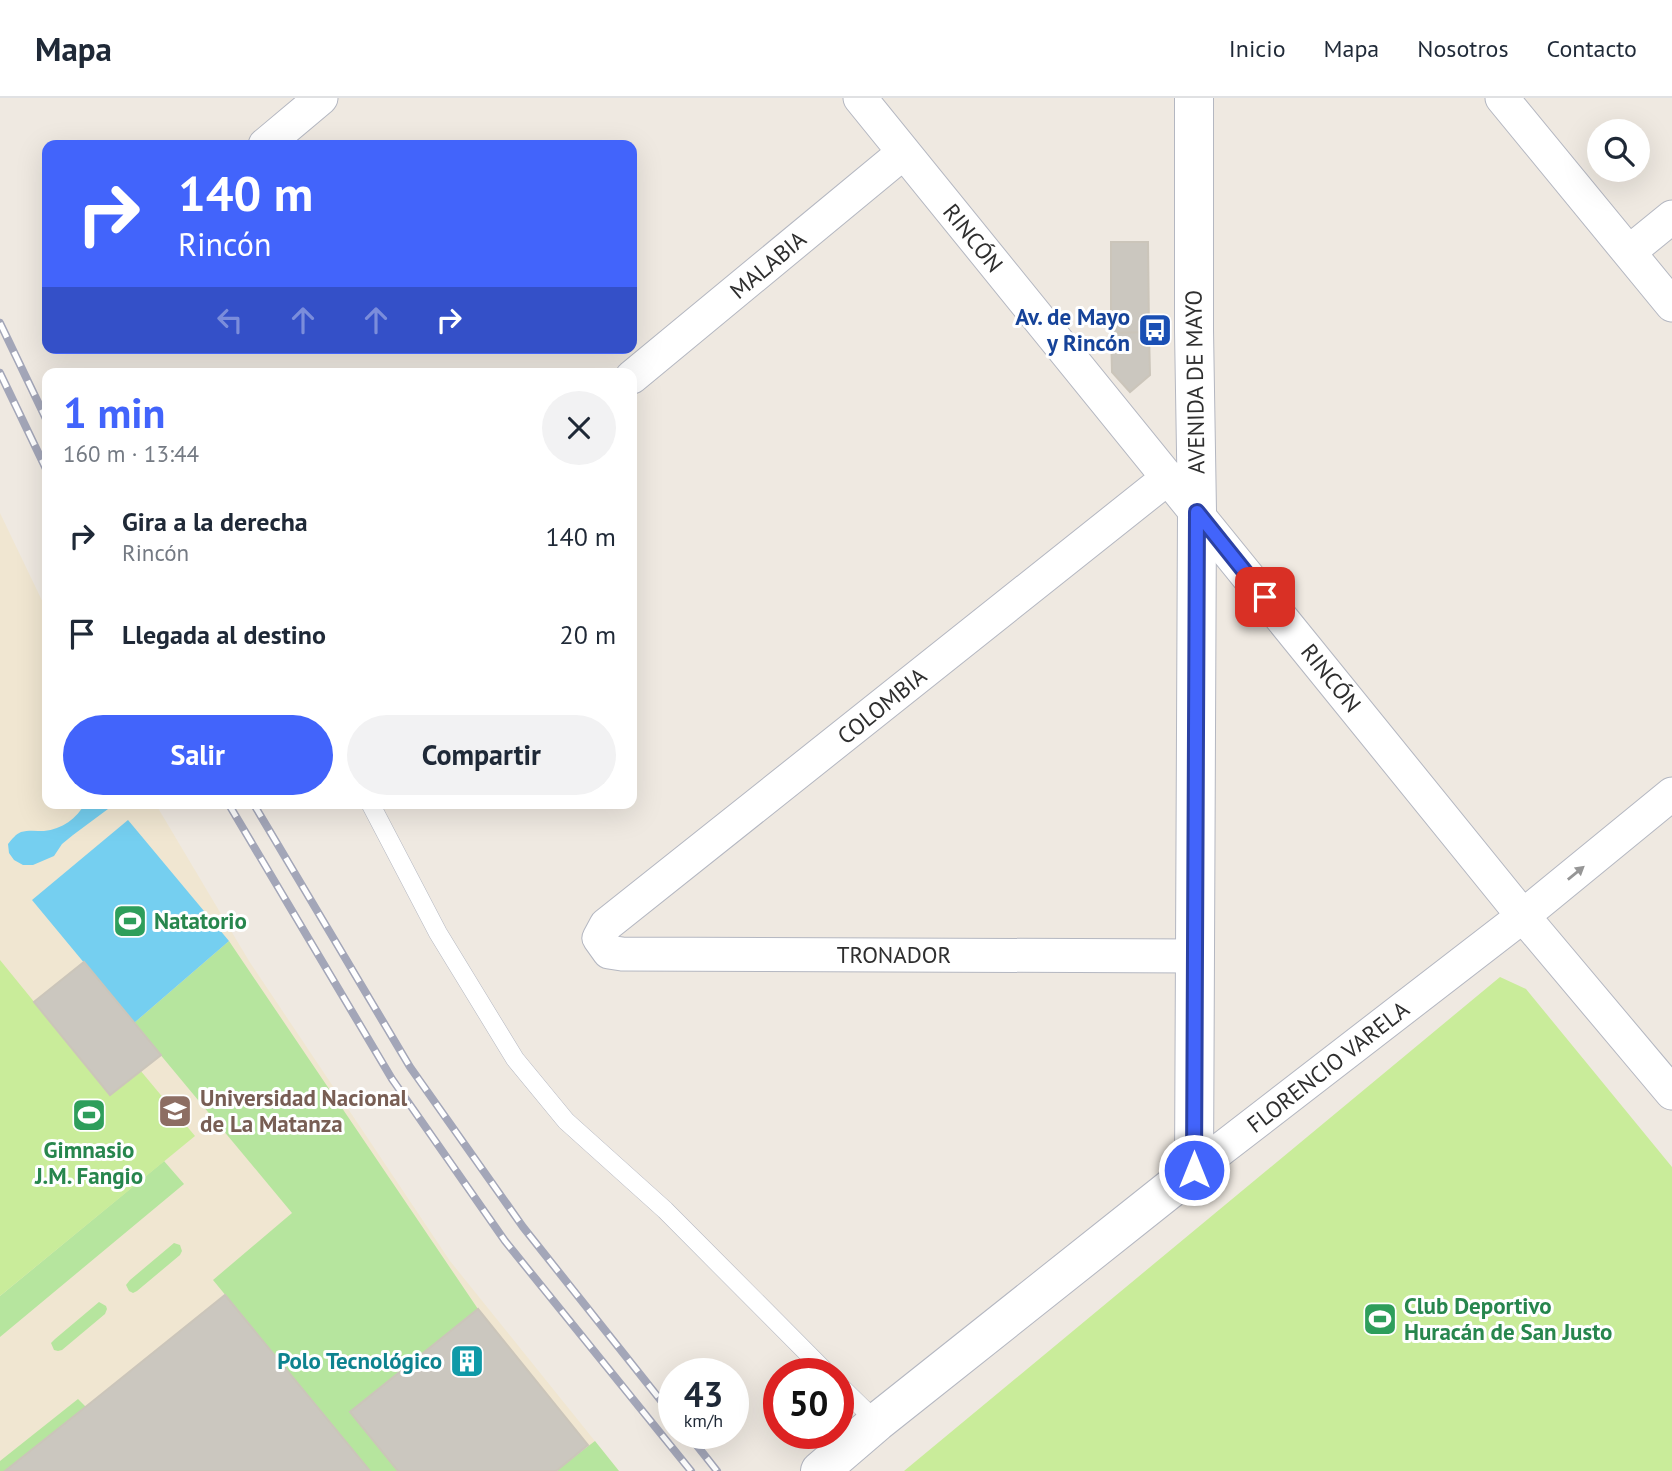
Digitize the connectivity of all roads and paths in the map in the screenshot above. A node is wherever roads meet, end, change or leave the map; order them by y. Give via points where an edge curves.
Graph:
1 (321, 98) edge
2 (860, 98) edge
3 (1194, 98) edge
4 (1502, 98) edge
5 (271, 140) edge
6 (903, 153) junction
7 (1672, 217) edge
8 (1629, 252) junction
9 (1672, 305) edge
10 (637, 373) edge
11 (1169, 477) junction
12 (1197, 512) junction
13 (1672, 794) edge
14 (373, 809) edge
15 (1523, 916) junction
16 (599, 938) joint
17 (1196, 956) junction
18 (1672, 1093) edge
19 (1194, 1170) junction
20 (812, 1358) edge
21 (854, 1400) edge
22 (877, 1422) junction
23 (820, 1471) edge

1 - 5 street
2 - 6 street, RINCÓN
3 - 12 main road, AVENIDA DE MAYO
4 - 8 street
6 - 10 street, MALABIA
6 - 11 street, RINCÓN
7 - 8 street
8 - 9 street
11 - 12 street, RINCÓN
11 - 16 street, COLOMBIA via 606,925
12 - 15 street, RINCÓN
12 - 17 main road, AVENIDA DE MAYO
15 -> 13 street, FLORENCIO VARELA
14 - 20 lane via 438,933 515,1059 566,1121 665,1210
15 - 18 street, RINCÓN
15 - 19 street, FLORENCIO VARELA
16 - 17 street, TRONADOR via 609,952 622,954
17 - 19 main road, AVENIDA DE MAYO
19 - 22 main road, FLORENCIO VARELA
21 - 22 lane
22 - 23 main road, FLORENCIO VARELA

